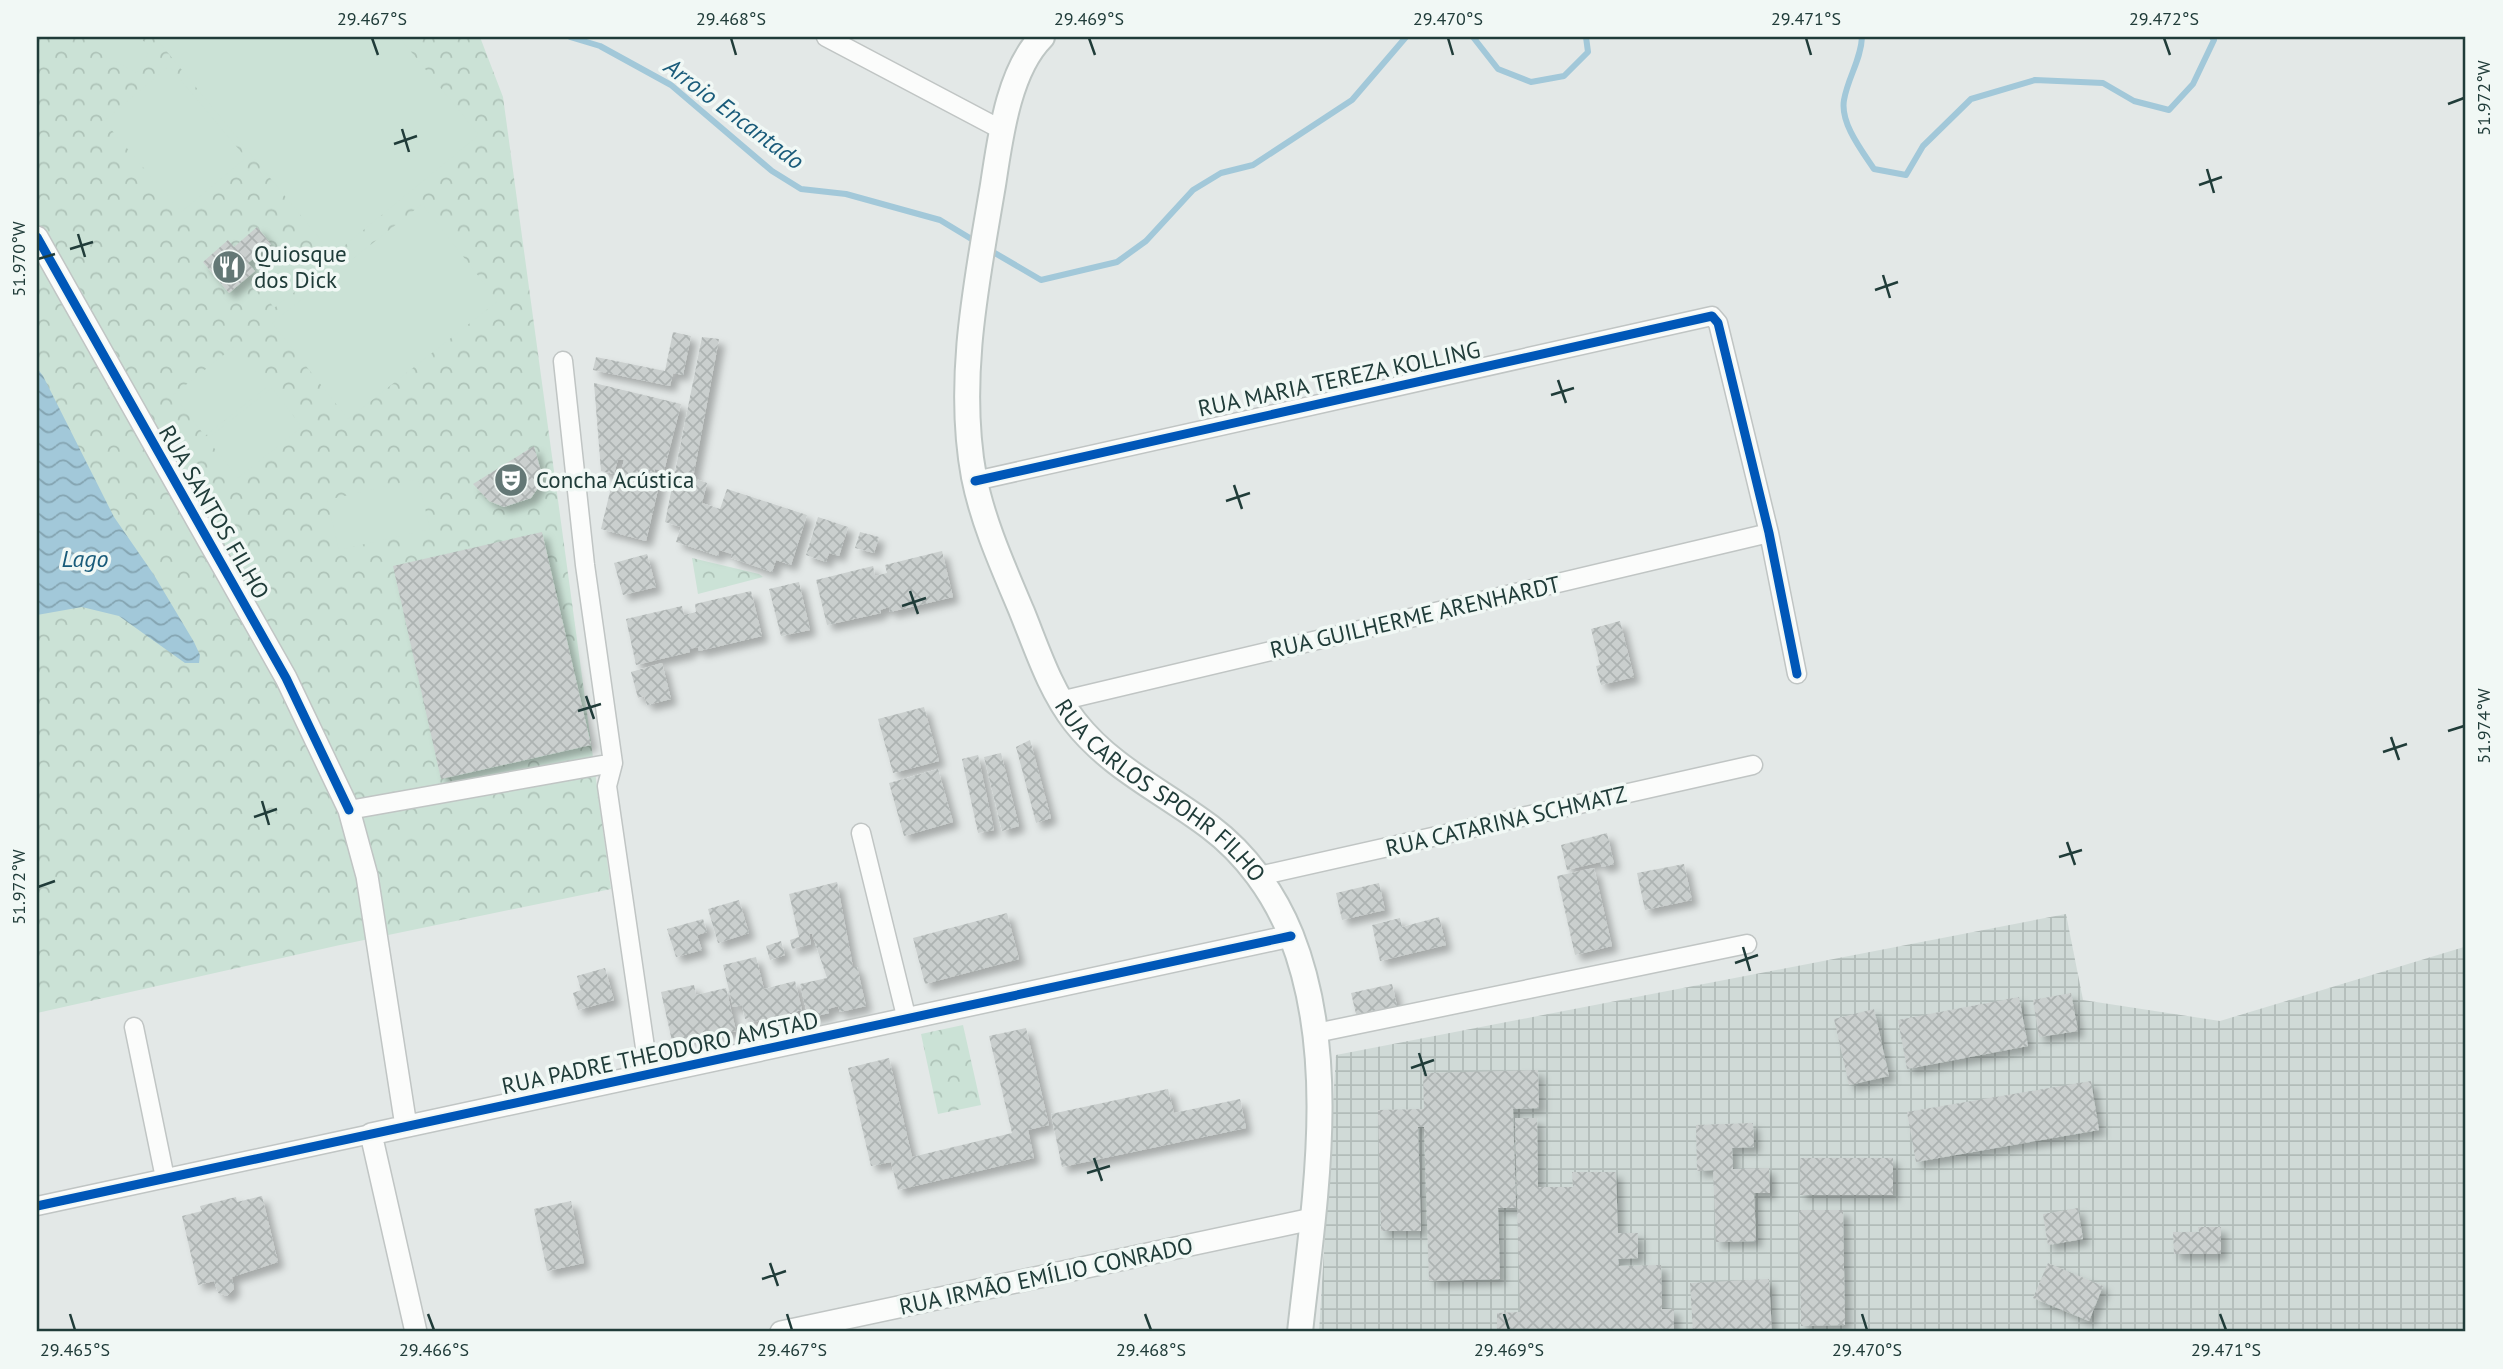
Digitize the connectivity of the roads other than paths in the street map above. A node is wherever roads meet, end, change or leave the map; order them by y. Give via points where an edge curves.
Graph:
1 (826, 37) edge
2 (1042, 37) edge
3 (1002, 130) junction
4 (37, 237) edge
5 (563, 360) dead end
6 (975, 481) junction
7 (1769, 533) junction
8 (1797, 674) dead end
9 (1060, 701) junction
10 (613, 764) junction
11 (1753, 765) dead end
12 (349, 810) junction
13 (861, 833) dead end
14 (1259, 876) junction
15 (1291, 936) junction
16 (1747, 944) dead end
17 (907, 1020) junction
18 (134, 1027) dead end
19 (1316, 1033) junction
20 (649, 1075) junction
21 (406, 1126) junction
22 (371, 1134) junction
23 (165, 1178) junction
24 (37, 1206) edge
25 (1312, 1219) junction
26 (416, 1332) edge
27 (781, 1332) edge
28 (1300, 1332) edge

1 - 3 street
2 - 3 main road, RUA CARLOS SPOHR FILHO via 1023,66
3 - 6 main road, RUA CARLOS SPOHR FILHO via 968,351 969,444
4 - 12 street, RUA SANTOS FILHO via 286,678
5 - 10 street via 584,565
6 - 7 street, RUA MARIA TEREZA KOLLING via 1712,316 1718,323
6 - 9 main road, RUA CARLOS SPOHR FILHO via 1018,603
7 - 8 street
7 - 9 street, RUA GUILHERME ARENHARDT
9 - 14 main road, RUA CARLOS SPOHR FILHO via 1095,746 1212,828
10 - 12 street
10 - 20 street via 607,786
11 - 14 street, RUA CATARINA SCHMATZ
12 - 21 street, RUA SANTOS FILHO via 367,876
13 - 17 street
14 - 15 main road, RUA CARLOS SPOHR FILHO
15 - 17 street, RUA PADRE THEODORO AMSTAD
15 - 19 main road, RUA CARLOS SPOHR FILHO
16 - 19 street
17 - 20 street, RUA PADRE THEODORO AMSTAD
18 - 23 street
19 - 25 main road, RUA CARLOS SPOHR FILHO via 1320,1087
20 - 21 street, RUA PADRE THEODORO AMSTAD
21 - 22 street, RUA PADRE THEODORO AMSTAD
22 - 23 street, RUA PADRE THEODORO AMSTAD
22 - 26 street
23 - 24 street, RUA PADRE THEODORO AMSTAD
25 - 27 street, RUA IRMÃO EMÍLIO CONRADO
25 - 28 main road, RUA CARLOS SPOHR FILHO

